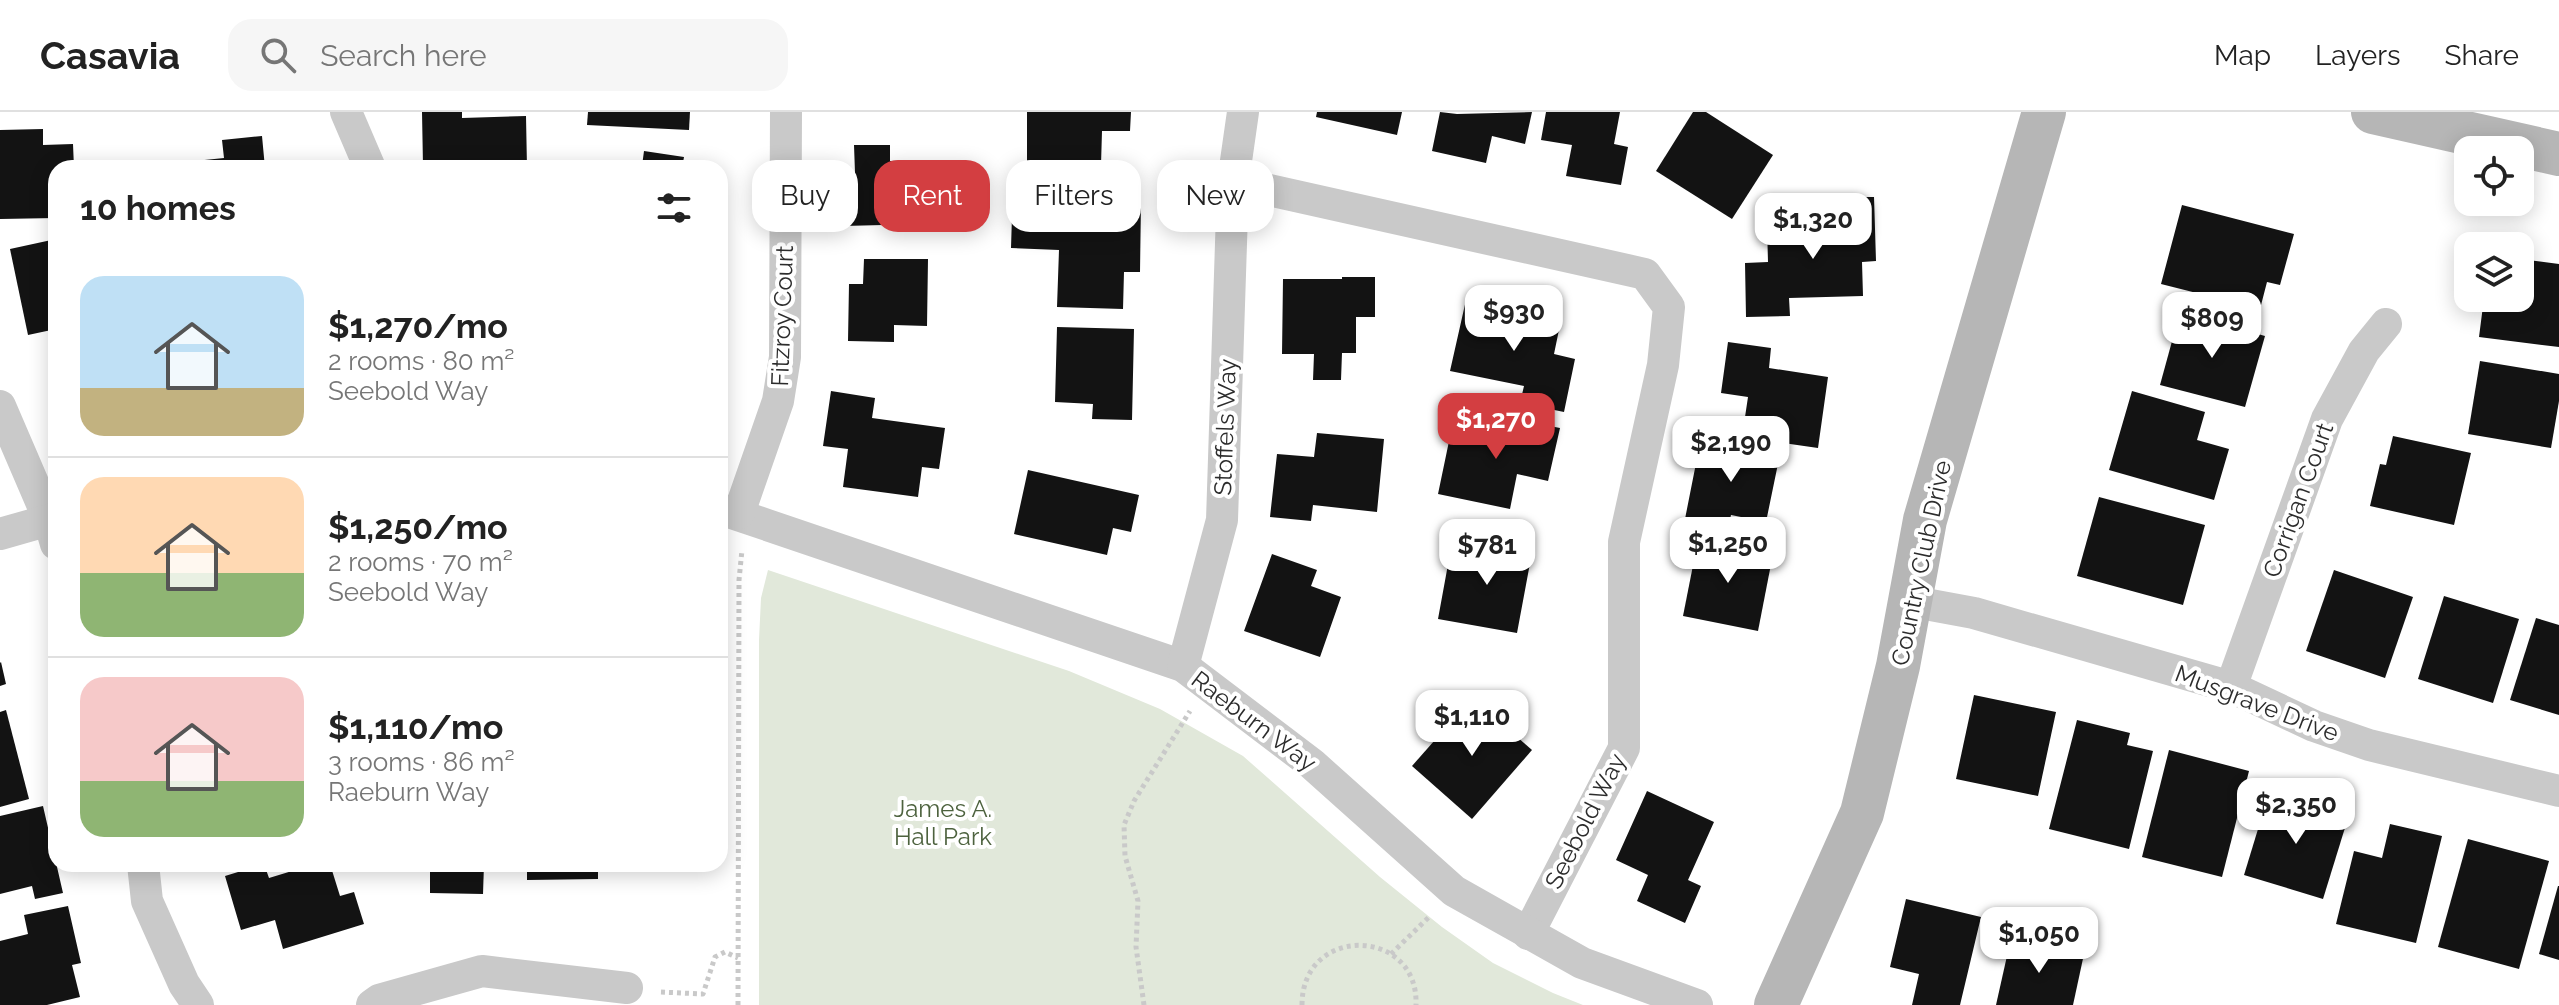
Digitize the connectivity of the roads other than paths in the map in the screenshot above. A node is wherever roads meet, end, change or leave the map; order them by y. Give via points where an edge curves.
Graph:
1 (346, 112) edge
2 (786, 112) edge
3 (1243, 112) edge
4 (2044, 112) edge
5 (2373, 112) edge
6 (2559, 154) edge
7 (367, 160) edge
8 (1236, 160) edge
9 (1274, 191) edge
10 (1231, 232) edge
11 (2386, 324) dead end
12 (0, 406) edge
13 (730, 511) edge
14 (48, 514) edge
15 (48, 529) edge
16 (0, 534) edge
17 (1909, 601) junction
18 (1194, 675) junction
19 (2231, 687) junction
20 (2559, 791) edge
21 (144, 872) edge
22 (1528, 934) junction
23 (627, 988) road end
24 (198, 1005) edge
25 (372, 1005) edge
26 (1697, 1005) edge
27 (1776, 1005) edge

1 - 7 street
2 - 13 street, Fitzroy Court via 785,357 778,401
3 - 8 street, Stoffels Way
4 - 17 street, Country Club Drive via 1925,520
5 - 6 street
9 - 22 street, Seebold Way via 1645,274 1669,307 1663,365 1624,542 1624,748
10 - 18 street, Stoffels Way via 1222,520
11 - 19 street, Corrigan Court via 2364,351 2327,419
12 - 14 street
13 - 18 street, Raeburn Way
15 - 16 street
17 - 19 street, Musgrave Drive via 1974,613
17 - 27 street, Country Club Drive via 1862,813
18 - 22 street, Raeburn Way via 1312,764 1454,891
19 - 20 street, Musgrave Drive via 2369,745
21 - 24 street via 147,901
22 - 26 street, Raeburn Way via 1582,963
23 - 25 street via 482,971

